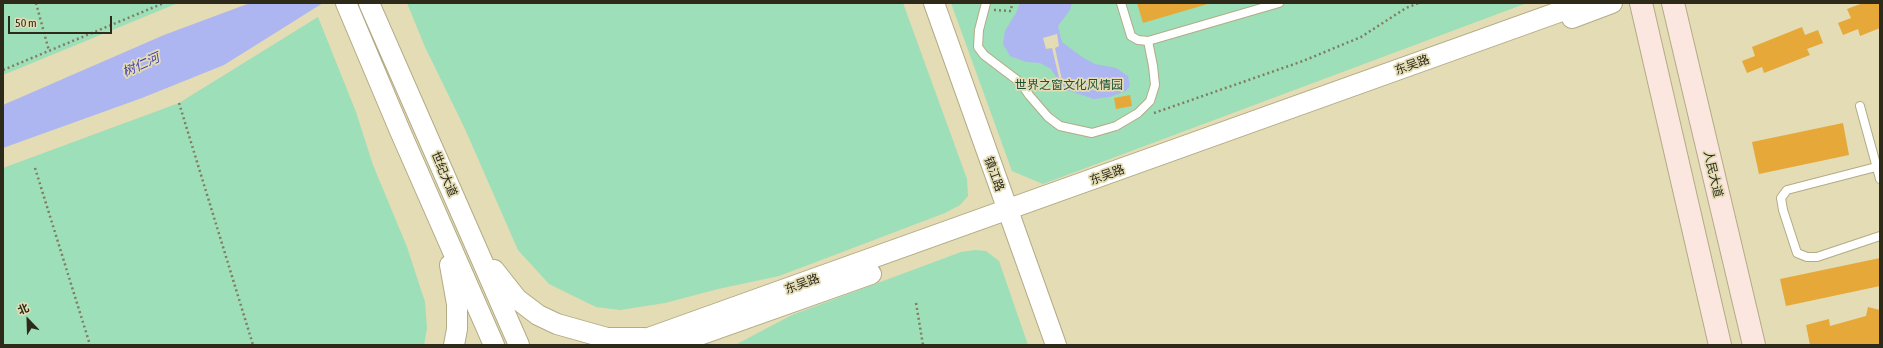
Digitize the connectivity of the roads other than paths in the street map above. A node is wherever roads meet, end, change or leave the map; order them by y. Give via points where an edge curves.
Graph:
1 (369, 3) edge
2 (934, 3) edge
3 (1122, 3) edge
4 (1279, 3) edge
5 (1584, 3) edge
6 (1612, 3) edge
7 (1641, 3) edge
8 (1673, 3) edge
9 (346, 4) edge
10 (986, 6) edge
11 (1148, 41) junction
12 (1860, 106) dead end
13 (400, 132) junction
14 (1878, 167) edge
15 (1880, 179) edge
16 (1010, 217) junction
17 (470, 236) junction
18 (1880, 236) edge
19 (650, 338) junction
20 (454, 345) edge
21 (494, 345) edge
22 (519, 345) edge
23 (629, 345) edge
24 (671, 345) edge
25 (1056, 345) edge
26 (1720, 345) edge
27 (1754, 345) edge

1 - 17 street, 世纪大道
2 - 16 street, 镇江路
3 - 11 lane via 1130,36
4 - 11 lane
5 - 16 street, 东吴路
6 - 16 street, 东吴路
7 - 26 main road
8 - 27 main road, 人民大道
9 - 13 street, 世纪大道
10 - 11 lane via 979,30 978,47 984,55 1022,83 1048,117 1060,126 1092,133 1116,126 1138,113 1150,101 1155,85
12 - 14 lane
13 - 20 street via 452,271 458,304
13 - 21 street, 世纪大道
14 - 15 lane
14 - 18 lane via 1787,190 1782,198 1783,210 1797,253 1806,257 1817,257
16 - 19 street, 东吴路
16 - 24 street, 东吴路
16 - 25 street, 镇江路
17 - 19 street via 500,279 538,315 557,324 607,338
17 - 22 street, 世纪大道
19 - 23 street, 东吴路

